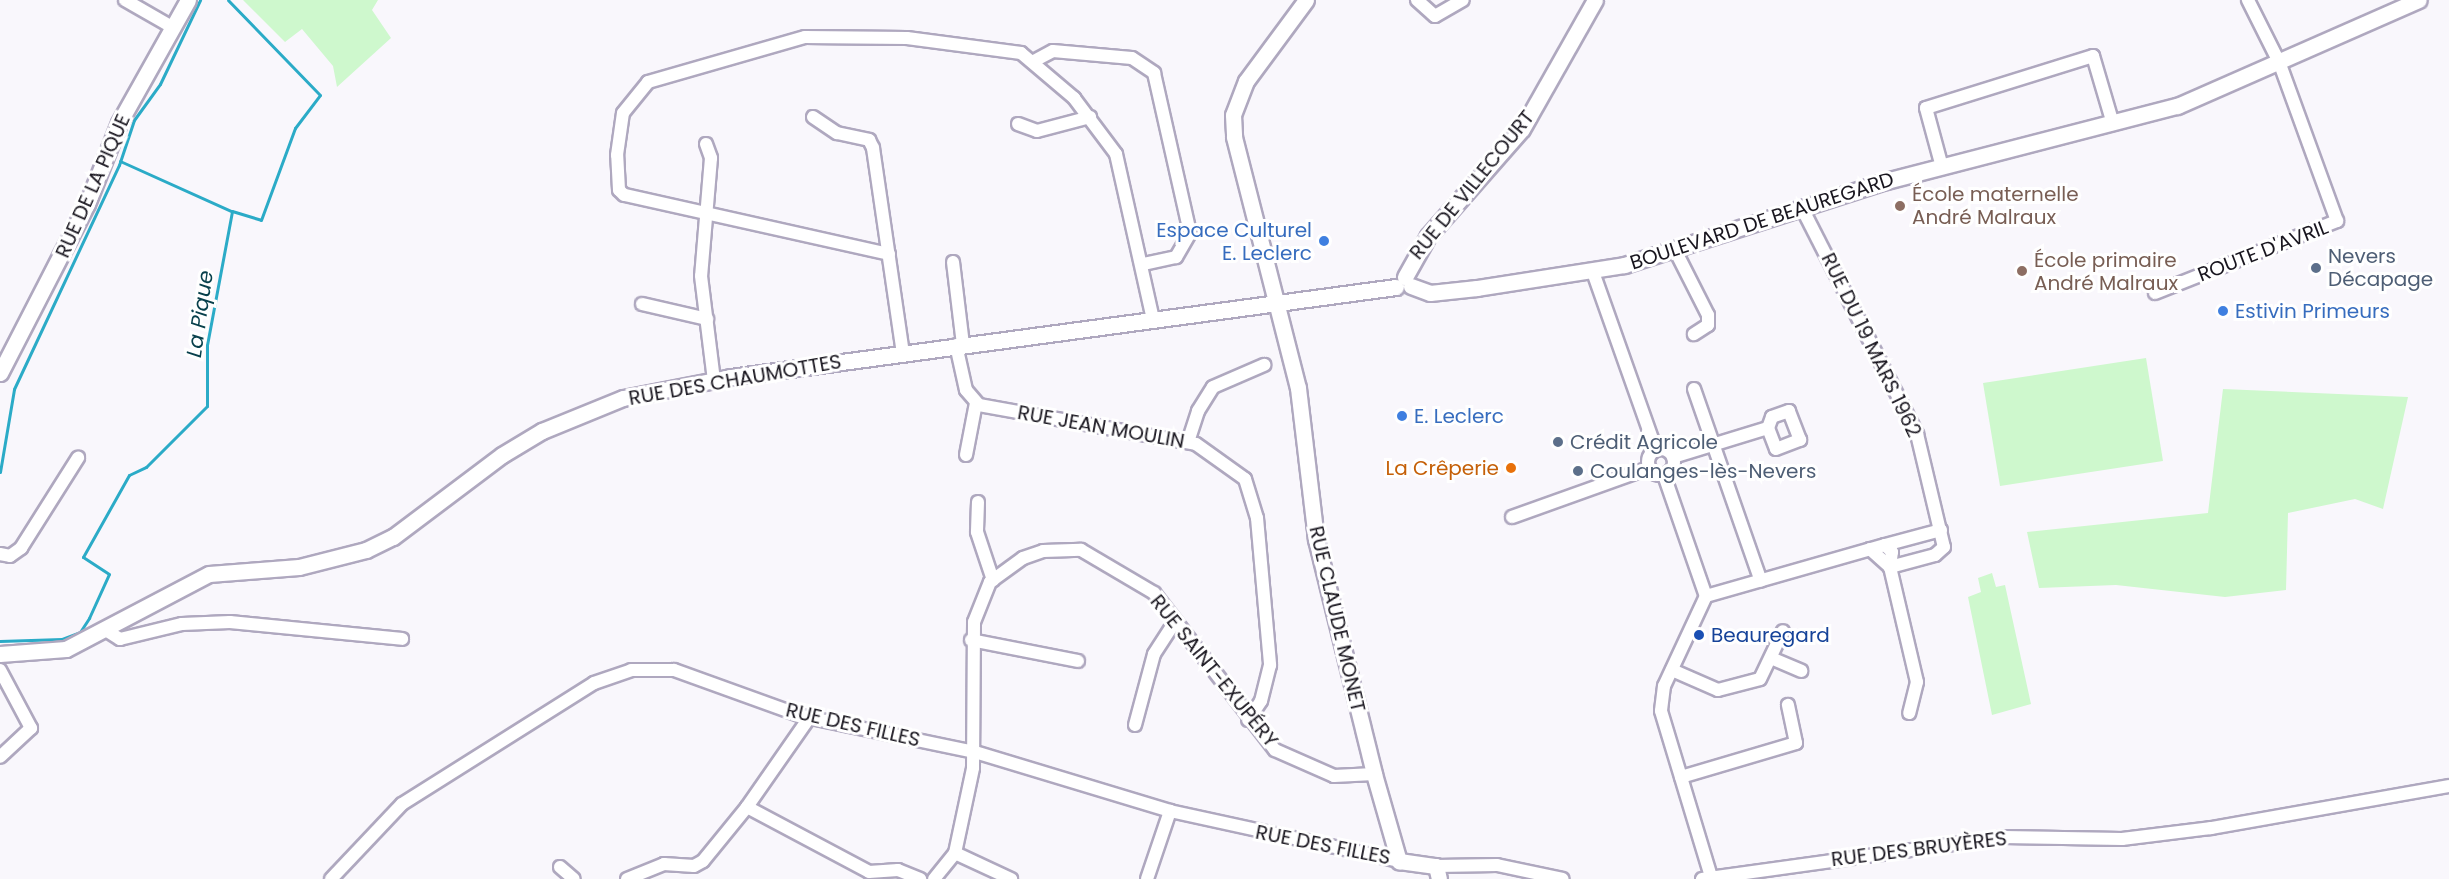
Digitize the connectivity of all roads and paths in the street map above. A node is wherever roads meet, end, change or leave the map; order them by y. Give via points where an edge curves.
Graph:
1 (125, 0) edge
2 (188, 0) edge
3 (1306, 0) edge
4 (1417, 0) edge
5 (1463, 0) edge
6 (2248, 0) edge
7 (2419, 0) edge
8 (1588, 2) edge
9 (172, 27) junction
10 (1034, 61) junction
11 (2280, 64) junction
12 (813, 117) dead end
13 (1090, 117) junction
14 (1018, 124) dead end
15 (2113, 124) junction
16 (706, 144) dead end
17 (1942, 167) junction
18 (1802, 208) junction
19 (705, 214) junction
20 (1675, 250) junction
21 (889, 254) junction
22 (953, 262) dead end
23 (1142, 264) junction
24 (1593, 272) junction
25 (1404, 283) junction
26 (2155, 293) dead end
27 (1279, 302) junction
28 (642, 304) dead end
29 (707, 319) junction
30 (1153, 319) junction
31 (1694, 333) dead end
32 (959, 345) junction
33 (903, 353) junction
34 (1264, 365) dead end
35 (0, 373) edge
36 (714, 380) junction
37 (1694, 389) dead end
38 (976, 403) junction
39 (1768, 428) dead end
40 (1188, 442) junction
41 (1713, 445) junction
42 (1656, 450) junction
43 (966, 455) dead end
44 (78, 458) dead end
45 (1673, 458) junction
46 (1649, 468) junction
47 (1664, 475) junction
48 (978, 502) dead end
49 (1512, 517) dead end
50 (1941, 530) junction
51 (1885, 545) junction
52 (1870, 549) junction
53 (0, 554) edge
54 (1890, 567) junction
55 (993, 580) junction
56 (1761, 581) junction
57 (1706, 596) junction
58 (1175, 622) junction
59 (104, 629) junction
60 (1783, 631) dead end
61 (402, 639) dead end
62 (971, 640) junction
63 (0, 654) edge
64 (1771, 658) junction
65 (1078, 661) dead end
66 (0, 670) edge
67 (1672, 670) junction
68 (1801, 671) dead end
69 (1788, 705) dead end
70 (1909, 713) dead end
71 (809, 718) junction
72 (1248, 720) junction
73 (1136, 725) dead end
74 (975, 752) junction
75 (0, 757) edge
76 (1374, 774) junction
77 (1681, 777) junction
78 (2449, 786) edge
79 (747, 807) junction
80 (1170, 811) junction
81 (955, 853) junction
82 (1399, 861) junction
83 (560, 867) dead end
84 (1437, 873) edge
85 (1706, 878) edge
86 (331, 879) edge
87 (574, 879) edge
88 (627, 879) edge
89 (920, 879) edge
90 (933, 879) edge
91 (1011, 879) edge
92 (1147, 879) edge
93 (1563, 879) edge

1 - 9 street
2 - 9 street, RUE DE LA PIQUE
3 - 27 street, RUE CLAUDE MONET via 1256,64 1233,115 1239,167
4 - 5 street via 1435,16
6 - 11 street
7 - 11 street, BOULEVARD DE BEAUREGARD
8 - 25 street, RUE DE VILLECOURT via 1522,129 1428,236
9 - 35 street, RUE DE LA PIQUE via 119,123 87,204
10 - 13 street
10 - 19 street via 1021,52 973,44 805,38 648,82 619,122 619,190 637,200
10 - 23 street via 1053,51 1120,57 1139,60 1154,73 1190,233 1176,257
11 - 15 street, BOULEVARD DE BEAUREGARD via 2177,106
11 - 26 street, ROUTE D'AVRIL via 2337,221
12 - 21 street via 837,133 871,143
13 - 14 street via 1037,131
13 - 23 street via 1123,173
15 - 17 street, BOULEVARD DE BEAUREGARD
15 - 17 street via 2093,56 1926,108
16 - 19 street via 711,158
17 - 18 street, BOULEVARD DE BEAUREGARD
18 - 20 street, BOULEVARD DE BEAUREGARD
18 - 50 street, RUE DU 19 MARS 1962 via 1910,417
19 - 21 street
19 - 29 street via 701,276
20 - 24 street, BOULEVARD DE BEAUREGARD
20 - 31 street via 1708,315 1708,325
21 - 33 street
22 - 32 street
23 - 30 street
24 - 25 street, BOULEVARD DE BEAUREGARD via 1430,293
24 - 42 street
25 - 27 street, BOULEVARD DE BEAUREGARD
27 - 30 street, RUE DES CHAUMOTTES
27 - 76 street, RUE CLAUDE MONET via 1306,434 1316,539
28 - 29 street
29 - 36 street
30 - 32 street, RUE DES CHAUMOTTES
32 - 33 street, RUE DES CHAUMOTTES
32 - 38 street via 966,390
33 - 36 street, RUE DES CHAUMOTTES
34 - 40 street via 1213,387 1197,411
36 - 59 street, RUE DES CHAUMOTTES via 623,398 542,431 502,455 393,537 366,550 322,564 209,574
37 - 41 street
38 - 40 street, RUE JEAN MOULIN
38 - 43 street
39 - 41 street
40 - 72 street, RUE JEAN MOULIN via 1234,467 1254,502 1270,665 1264,695
41 - 45 street
41 - 56 street
42 - 45 street
42 - 46 street
44 - 53 street via 21,548 10,556
45 - 47 street via 1673,466
46 - 47 street
46 - 49 street
47 - 57 street
48 - 55 street via 977,532
50 - 51 street
50 - 54 street via 1942,552
51 - 52 street
51 - 54 street via 1892,552
52 - 54 street
52 - 56 street
54 - 70 street via 1917,682
55 - 58 street, RUE SAINT-EXUPÉRY via 1023,558 1065,548 1081,550 1154,593
55 - 62 street
56 - 57 street
57 - 67 street
58 - 72 street, RUE SAINT-EXUPÉRY
58 - 73 street via 1154,654
59 - 61 street via 120,639 182,624 230,622
59 - 63 street, RUE DES CHAUMOTTES via 66,649
60 - 64 street
62 - 65 street
62 - 74 street
64 - 67 street via 1760,679 1718,690
64 - 68 street
66 - 75 street via 31,728
67 - 77 street via 1661,703
69 - 77 street via 1796,743
71 - 74 street, RUE DES FILLES
71 - 79 street
71 - 86 street, RUE DES FILLES via 674,670 631,670 594,683 402,804
72 - 76 street, RUE SAINT-EXUPÉRY via 1275,750 1313,771
74 - 80 street, RUE DES FILLES
74 - 81 street
76 - 82 street, RUE CLAUDE MONET
77 - 85 street
78 - 85 street, RUE DES BRUYÈRES via 2211,828 2122,839 2004,837
79 - 88 street via 703,861 694,866 664,864
79 - 89 street via 869,873 898,870
80 - 82 street, RUE DES FILLES
80 - 92 street
81 - 90 street
81 - 91 street
82 - 84 street, RUE DES FILLES
83 - 87 street
84 - 93 street via 1497,865

